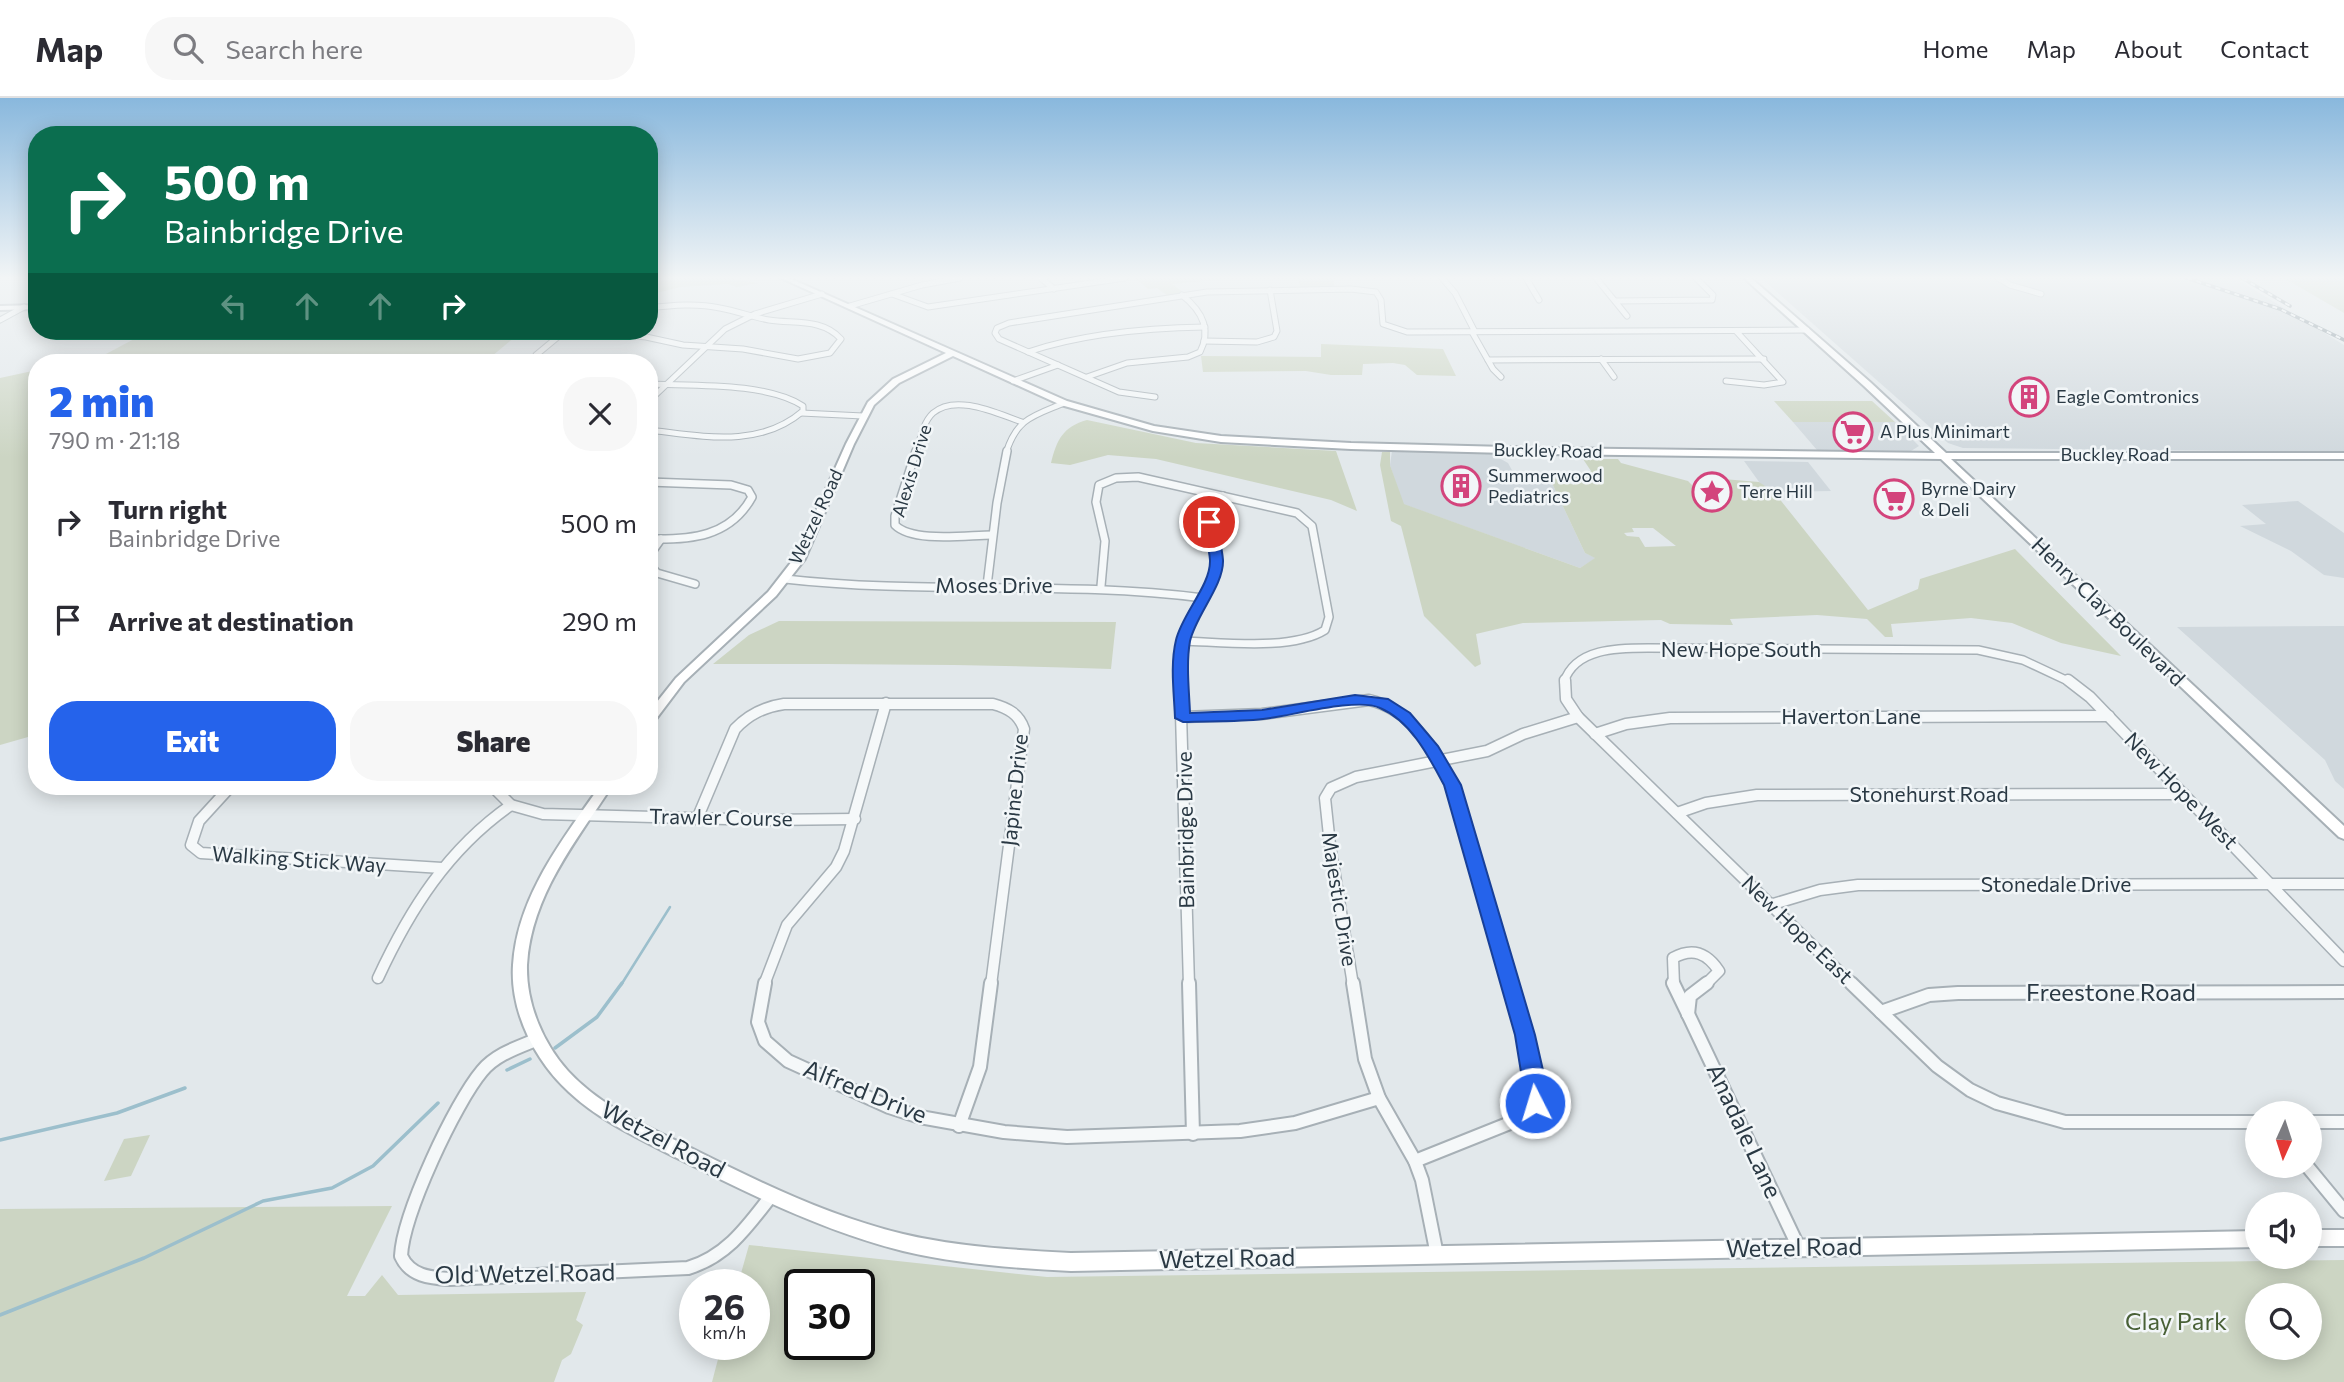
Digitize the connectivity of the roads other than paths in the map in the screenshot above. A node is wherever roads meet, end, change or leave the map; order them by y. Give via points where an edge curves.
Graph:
1 (716, 338) edge
2 (840, 338) edge
3 (920, 338) edge
4 (998, 338) edge
5 (1093, 338) edge
6 (1204, 338) edge
7 (1271, 338) edge
8 (1476, 338) edge
9 (1743, 338) edge
10 (1816, 338) edge
11 (554, 340) edge
12 (658, 340) edge
13 (1204, 341) junction
14 (706, 346) junction
15 (1028, 352) junction
16 (953, 353) junction
17 (537, 354) edge
18 (1601, 359) junction
19 (1764, 359) junction
20 (1488, 360) junction
21 (1058, 365) junction
22 (1087, 377) junction
23 (1501, 377) dead end
24 (1614, 377) dead end
25 (1013, 381) junction
26 (1726, 381) dead end
27 (658, 384) edge
28 (667, 385) junction
29 (658, 393) edge
30 (1155, 397) dead end
31 (1064, 403) junction
32 (801, 413) junction
33 (863, 416) junction
34 (1022, 422) junction
35 (658, 431) edge
36 (1943, 456) junction
37 (2344, 456) edge
38 (658, 482) edge
39 (1223, 496) junction
40 (992, 535) junction
41 (658, 539) edge
42 (661, 539) junction
43 (658, 543) edge
44 (658, 573) edge
45 (785, 579) junction
46 (695, 584) dead end
47 (987, 586) junction
48 (1101, 586) junction
49 (1203, 598) junction
50 (1183, 641) junction
51 (1997, 652) joint
52 (886, 703) junction
53 (658, 708) edge
54 (2109, 716) junction
55 (1578, 717) junction
56 (1183, 718) junction
57 (1595, 734) junction
58 (1441, 762) junction
59 (2184, 794) junction
60 (223, 795) edge
61 (501, 795) edge
62 (600, 795) edge
63 (511, 805) junction
64 (1676, 813) junction
65 (586, 816) junction
66 (855, 818) junction
67 (697, 819) junction
68 (2344, 834) edge
69 (442, 868) junction
70 (2344, 884) edge
71 (2272, 885) junction
72 (1770, 905) junction
73 (2344, 961) edge
74 (378, 978) dead end
75 (2344, 992) edge
76 (1881, 1012) junction
77 (1688, 1014) junction
78 (538, 1039) junction
79 (1379, 1098) junction
80 (2245, 1122) edge
81 (2322, 1122) edge
82 (2344, 1122) edge
83 (959, 1126) junction
84 (1194, 1134) junction
85 (1415, 1161) junction
86 (2317, 1178) edge
87 (771, 1196) junction
88 (2344, 1210) edge
89 (2322, 1238) edge
90 (2344, 1238) edge
91 (2245, 1240) edge
92 (1799, 1248) junction
93 (1437, 1255) junction

1 - 14 street
2 - 14 street via 830,353 809,358
3 - 16 main road, Buckley Road
4 - 15 street
5 - 15 street
6 - 13 street
7 - 13 street
8 - 20 street
9 - 19 street
10 - 36 main road, Henry Clay Boulevard
11 - 17 street
12 - 14 street
13 - 22 street via 1200,352 1188,357 1127,363
14 - 28 street
15 - 21 street
16 - 25 main road, Buckley Road
16 - 33 main road, Wetzel Road via 896,381
18 - 19 street
18 - 20 street
18 - 24 street
19 - 26 street via 1782,378 1781,384
20 - 23 street
21 - 22 street
21 - 25 street
22 - 30 street via 1126,394
25 - 31 main road, Buckley Road
27 - 28 street
28 - 29 street
28 - 32 street via 792,399 802,403
31 - 34 street
31 - 36 main road, Buckley Road via 1153,428 1265,442 1505,451
32 - 33 street
32 - 35 street via 784,427 747,436
33 - 45 main road, Wetzel Road via 810,538
34 - 40 street via 1011,436
34 - 40 street, Alexis Drive via 969,405 934,411 925,424 895,516 895,525 907,534
36 - 37 main road, Buckley Road
36 - 68 main road, Henry Clay Boulevard
38 - 42 street via 731,485 748,490 752,497 741,516 725,528 694,537
39 - 48 street via 1138,477 1099,485 1095,496 1105,552
39 - 49 street, Bainbridge Drive via 1209,522 1217,561
39 - 50 street via 1297,513 1308,520 1328,626 1306,638
40 - 47 street
41 - 42 street
42 - 43 street
44 - 46 street
45 - 47 street, Moses Drive via 868,587
45 - 53 main road, Wetzel Road via 680,680
47 - 48 street, Moses Drive
48 - 49 street, Moses Drive
49 - 50 street, Bainbridge Drive
50 - 56 street, Bainbridge Drive
51 - 54 street, New Hope West via 2058,673
51 - 55 street, New Hope South via 1610,651 1579,660 1563,677 1564,698
52 - 66 street, Alfred Drive
52 - 67 street, Japine Drive via 784,704 755,711 736,729
52 - 83 street, Japine Drive via 993,704 1014,712 1024,729 980,1067
54 - 57 street, Haverton Lane via 1670,718
54 - 59 street, New Hope West
55 - 57 street, New Hope South
55 - 58 street, Majestic Drive via 1523,734 1488,751
56 - 58 street via 1382,702 1405,716
56 - 84 street, Bainbridge Drive
57 - 64 street, New Hope East
58 - 79 street, Majestic Drive via 1348,779 1325,798 1365,1059
58 - 85 street via 1479,875 1536,1088 1535,1103 1525,1117
59 - 64 street, Stonehurst Road via 1757,795 1722,798
59 - 71 street, New Hope West
60 - 69 street, Walking Stick Way via 191,838 191,845 201,853
61 - 63 street
62 - 65 main road, Wetzel Road
63 - 65 street, Trawler Course via 532,812
63 - 69 street via 468,835
64 - 72 street, New Hope East
65 - 67 street, Trawler Course
65 - 78 main road, Wetzel Road via 549,873 528,918 520,964 522,991
66 - 67 street, Trawler Course
66 - 83 street, Alfred Drive via 835,867 780,939 765,979 758,1022 765,1041 788,1061 889,1107
69 - 74 street via 411,913
70 - 71 street, Stonedale Drive
71 - 72 street, Stonedale Drive via 1858,885
71 - 73 street, New Hope West
72 - 76 street, New Hope East
75 - 76 street, Freestone Road via 1958,993 1929,995
76 - 80 street, New Hope East via 1937,1066 1970,1090 2011,1109 2066,1122
77 - 77 street, Anadale Lane via 1690,996 1719,971 1711,958 1698,951 1673,958 1670,971
77 - 92 street, Anadale Lane
78 - 87 main road, Wetzel Road via 573,1087 597,1105
78 - 87 street, Old Wetzel Road via 484,1069 470,1089 408,1216 401,1258 413,1271 450,1279 688,1268 723,1254
79 - 84 street, Alfred Drive via 1295,1123
79 - 85 street, Majestic Drive
81 - 82 street
83 - 84 street, Alfred Drive via 1068,1137
85 - 93 street, Majestic Drive
86 - 88 street
87 - 93 main road, Wetzel Road via 818,1217 883,1237 1007,1259 1071,1262
89 - 90 street
91 - 92 street, Wetzel Road
92 - 93 street, Wetzel Road

